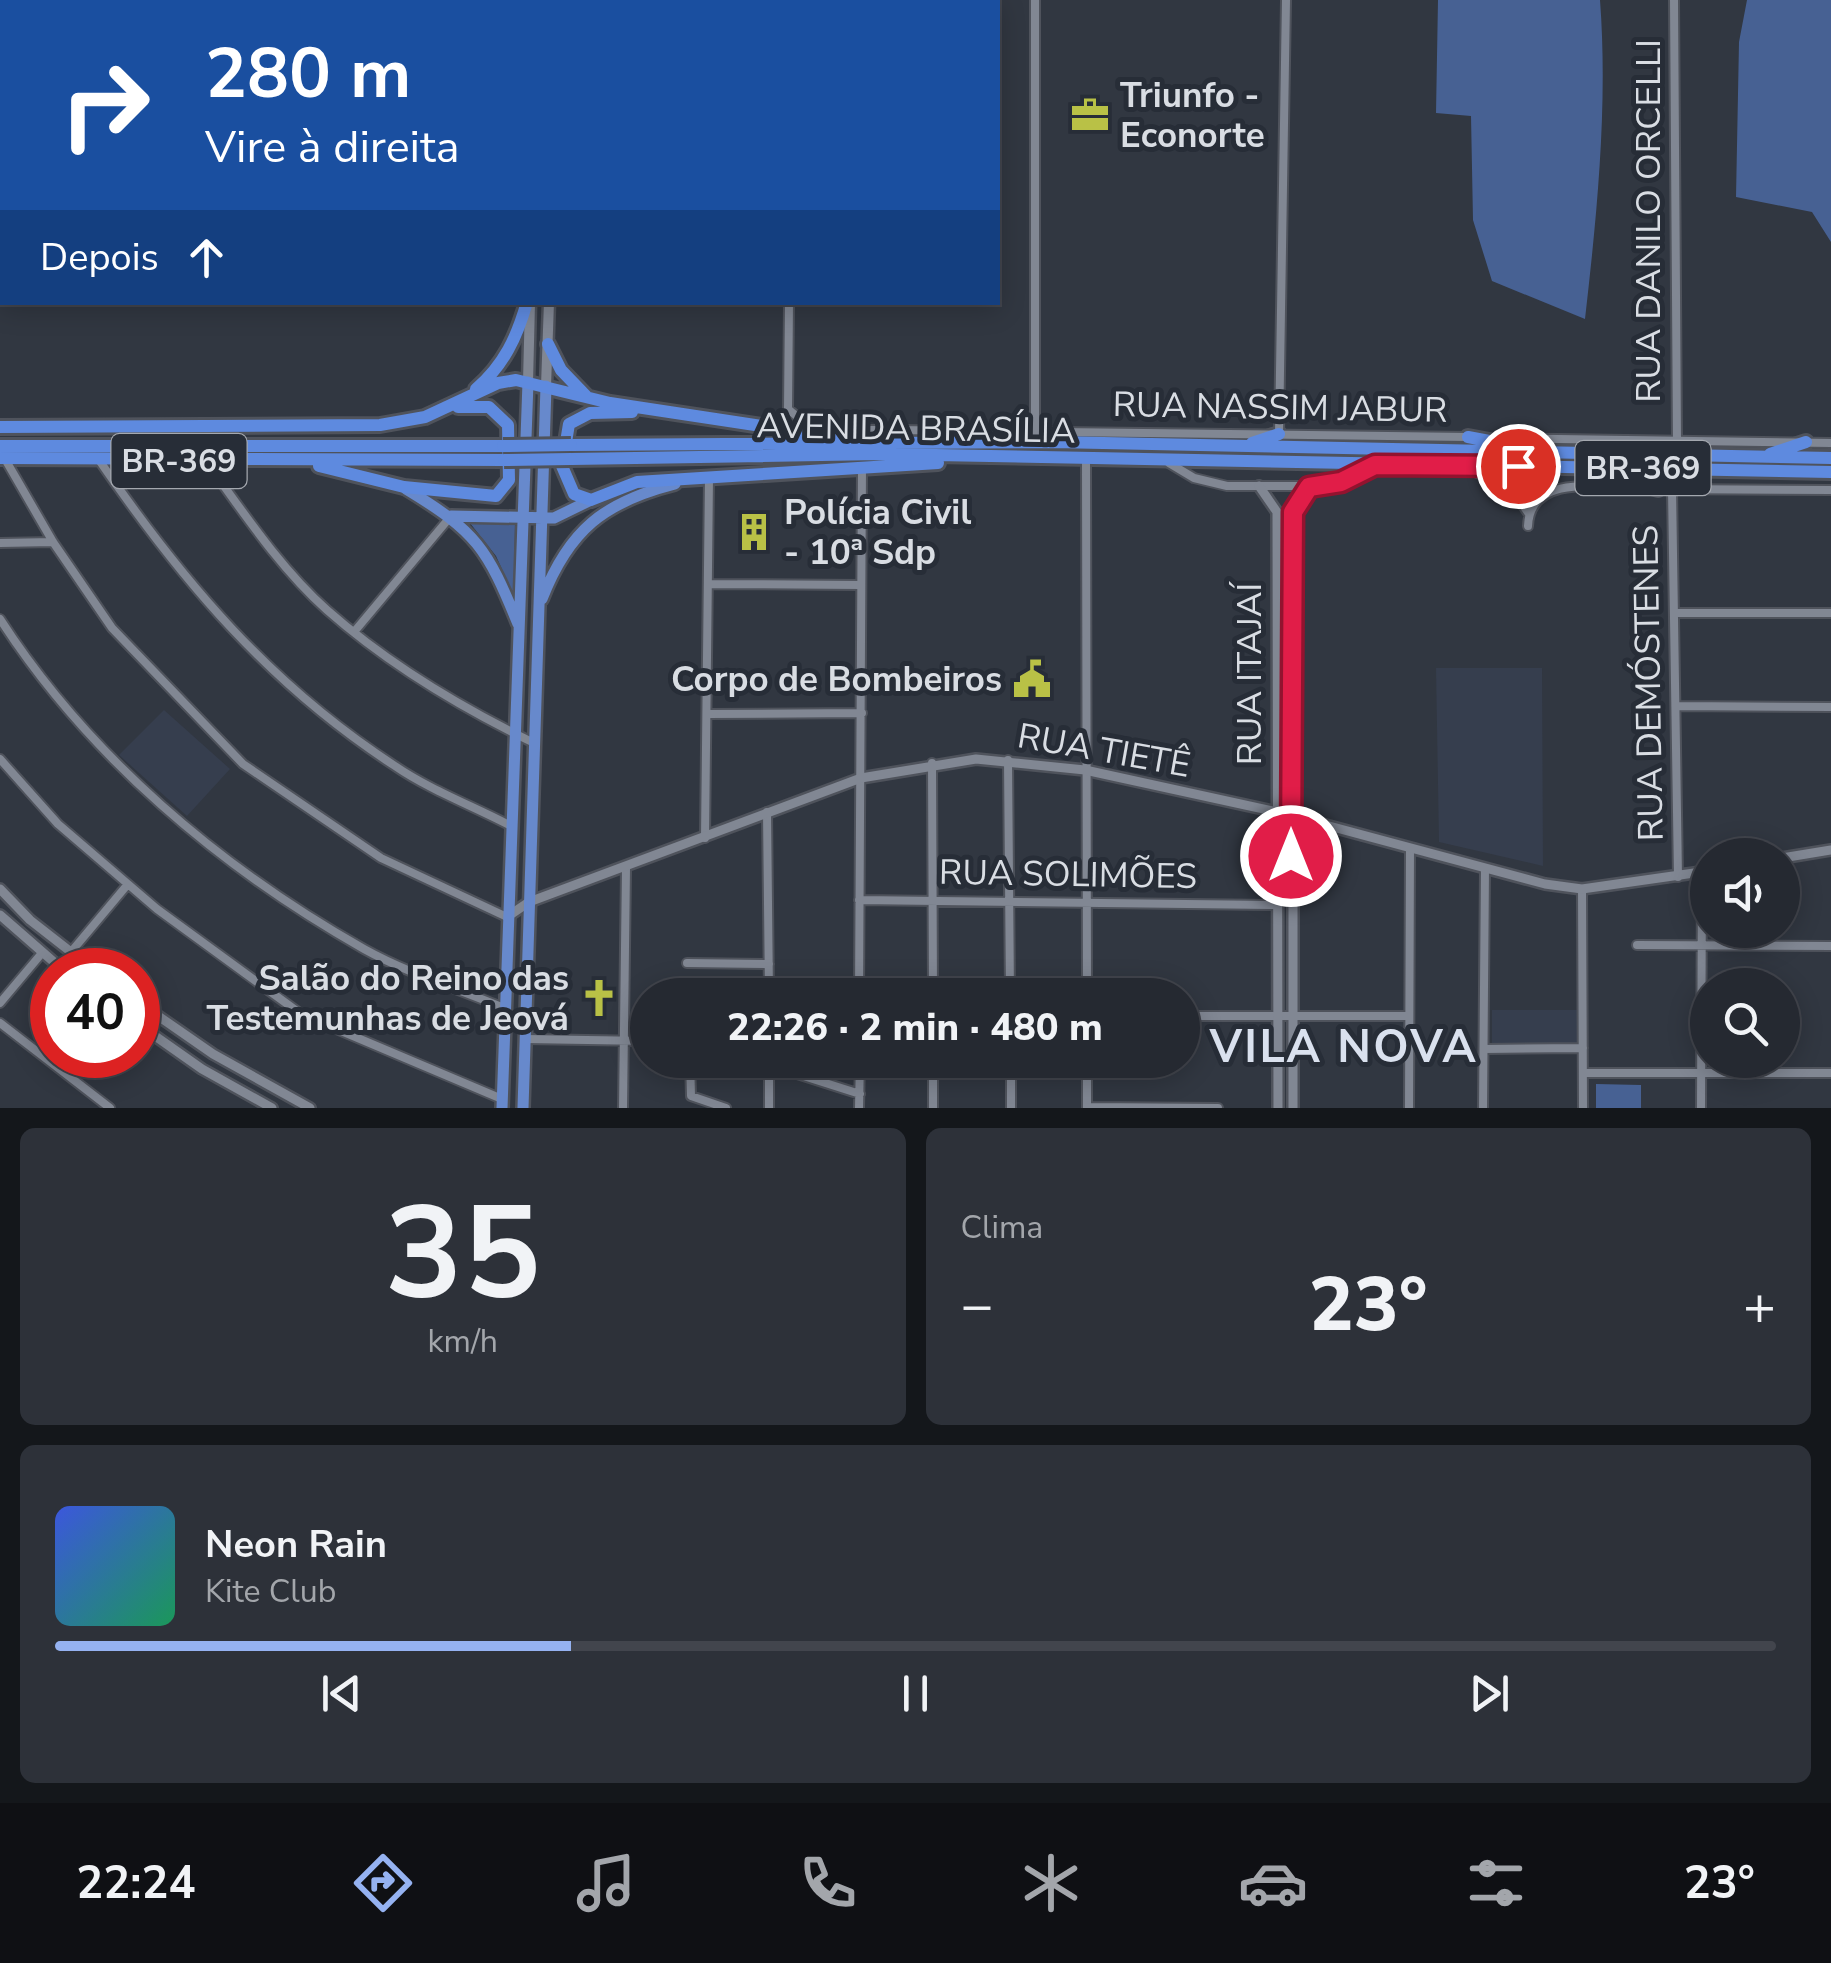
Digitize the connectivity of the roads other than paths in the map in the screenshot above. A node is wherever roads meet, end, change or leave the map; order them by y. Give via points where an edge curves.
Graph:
1 (1035, 0) edge
2 (1286, 0) edge
3 (1674, 0) edge
4 (527, 305) edge
5 (528, 305) edge
6 (549, 305) edge
7 (789, 305) edge
8 (548, 344) junction
9 (528, 382) junction
10 (546, 386) junction
11 (588, 398) junction
12 (462, 400) junction
13 (446, 408) junction
14 (788, 408) junction
15 (672, 411) junction
16 (771, 425) junction
17 (0, 427) edge
18 (144, 427) junction
19 (788, 429) junction
20 (856, 430) junction
21 (1035, 432) junction
22 (1280, 434) junction
23 (1468, 437) junction
24 (866, 442) junction
25 (1676, 442) junction
26 (1806, 442) junction
27 (1831, 443) edge
28 (228, 447) junction
29 (1234, 447) junction
30 (1538, 450) junction
31 (571, 452) junction
32 (503, 453) junction
33 (2, 454) edge
34 (1015, 458) junction
35 (1761, 458) junction
36 (1831, 458) edge
37 (99, 460) junction
38 (1086, 460) junction
39 (1165, 460) junction
40 (206, 461) junction
41 (292, 461) junction
42 (1375, 465) junction
43 (1454, 465) junction
44 (1583, 466) junction
45 (862, 468) junction
46 (1831, 472) edge
47 (705, 477) junction
48 (1258, 486) junction
49 (404, 487) junction
50 (1309, 487) junction
51 (1665, 489) junction
52 (1831, 490) edge
53 (591, 500) junction
54 (1277, 512) junction
55 (1293, 512) junction
56 (1529, 514) junction
57 (451, 516) junction
58 (524, 519) junction
59 (543, 519) junction
60 (1528, 526) dead end
61 (54, 542) junction
62 (0, 543) edge
63 (708, 584) junction
64 (861, 585) junction
65 (537, 612) junction
66 (1675, 613) junction
67 (1831, 613) edge
68 (0, 619) edge
69 (520, 628) junction
70 (354, 632) junction
71 (1676, 706) junction
72 (1831, 708) edge
73 (862, 713) junction
74 (707, 714) junction
75 (515, 734) junction
76 (534, 743) junction
77 (0, 759) edge
78 (1008, 760) junction
79 (932, 763) junction
80 (1085, 770) junction
81 (862, 778) junction
82 (767, 812) junction
83 (1277, 812) junction
84 (1290, 816) junction
85 (511, 826) junction
86 (705, 839) junction
87 (1410, 848) junction
88 (1831, 850) edge
89 (1800, 855) edge
90 (626, 868) junction
91 (1485, 868) junction
92 (1690, 874) edge
93 (1678, 876) junction
94 (128, 884) junction
95 (0, 889) edge
96 (1582, 889) junction
97 (859, 900) junction
98 (933, 900) junction
99 (1086, 900) junction
100 (1010, 901) junction
101 (529, 902) junction
102 (1276, 905) junction
103 (0, 915) edge
104 (506, 917) junction
105 (30, 920) junction
106 (18, 932) junction
107 (1637, 945) dead end
108 (1690, 946) edge
109 (1800, 946) edge
110 (1831, 946) edge
111 (36, 948) edge
112 (66, 948) edge
113 (74, 948) edge
114 (687, 964) dead end
115 (769, 964) junction
116 (30, 967) edge
117 (769, 978) edge
118 (859, 978) edge
119 (933, 978) edge
120 (1010, 978) edge
121 (1087, 978) edge
122 (0, 1003) edge
123 (504, 1008) junction
124 (1200, 1016) edge
125 (1277, 1016) junction
126 (1294, 1016) junction
127 (1408, 1016) junction
128 (160, 1017) edge
129 (0, 1023) edge
130 (160, 1039) edge
131 (526, 1040) junction
132 (622, 1041) junction
133 (630, 1041) edge
134 (1583, 1048) junction
135 (1484, 1049) junction
136 (213, 1054) junction
137 (202, 1069) junction
138 (1690, 1072) edge
139 (1583, 1073) junction
140 (1800, 1073) edge
141 (1831, 1073) edge
142 (690, 1078) edge
143 (769, 1078) edge
144 (813, 1078) edge
145 (860, 1078) edge
146 (933, 1078) edge
147 (1011, 1078) edge
148 (1087, 1078) edge
149 (1700, 1078) edge
150 (860, 1094) junction
151 (502, 1106) edge
152 (1087, 1107) edge
153 (1204, 1107) edge
154 (110, 1108) edge
155 (272, 1108) edge
156 (310, 1108) edge
157 (523, 1108) edge
158 (623, 1108) edge
159 (726, 1108) edge
160 (769, 1108) edge
161 (860, 1108) edge
162 (933, 1108) edge
163 (1011, 1108) edge
164 (1218, 1108) edge
165 (1278, 1108) edge
166 (1294, 1108) edge
167 (1409, 1108) edge
168 (1484, 1108) edge
169 (1583, 1108) edge
170 (1700, 1108) edge

1 - 21 street
2 - 22 street
3 - 25 street, RUA DANILO ORCELLI
4 - 12 highway via 504,359
5 - 9 main road
6 - 8 main road
7 - 14 street
8 - 10 main road
8 - 11 highway
9 - 10 highway
9 - 12 highway via 498,383
9 - 58 main road
10 - 11 highway
10 - 59 main road
11 - 15 highway
12 - 13 highway
13 - 18 highway via 380,425
13 - 49 highway via 481,405 505,418 506,487 488,498
14 - 16 street
14 - 20 street via 800,420
15 - 16 highway
15 - 53 highway via 590,413 569,424 564,479 574,494
16 - 19 highway
17 - 18 highway
18 - 28 highway
19 - 20 street, RUA NASSIM JABUR
19 - 24 highway
20 - 21 street, RUA NASSIM JABUR
21 - 22 street, RUA NASSIM JABUR
22 - 23 street, RUA NASSIM JABUR
22 - 29 highway
23 - 25 street, RUA NASSIM JABUR
23 - 30 highway
24 - 29 highway, AVENIDA BRASÍLIA / BR-369
24 - 31 highway, AVENIDA BRASÍLIA / BR-369
25 - 26 street, RUA NASSIM JABUR
26 - 27 street, RUA NASSIM JABUR
26 - 35 highway
28 - 32 highway, AVENIDA BRASÍLIA / BR-369
28 - 33 highway, AVENIDA BRASÍLIA / BR-369
29 - 30 highway, AVENIDA BRASÍLIA / BR-369
30 - 35 highway, AVENIDA BRASÍLIA / BR-369
31 - 32 highway, AVENIDA BRASÍLIA / BR-369, bridge
31 - 34 highway, AVENIDA BRASÍLIA / BR-369
32 - 41 highway, AVENIDA BRASÍLIA / BR-369
33 - 37 highway, AVENIDA BRASÍLIA / BR-369
33 - 61 street
34 - 38 highway, AVENIDA BRASÍLIA / BR-369
34 - 45 highway
35 - 36 highway, AVENIDA BRASÍLIA / BR-369
37 - 40 highway, AVENIDA BRASÍLIA / BR-369
37 - 85 street via 215,616 274,673 397,768
38 - 39 highway, AVENIDA BRASÍLIA / BR-369
38 - 80 street
39 - 42 highway, AVENIDA BRASÍLIA / BR-369
39 - 48 street via 1211,485
40 - 41 highway, AVENIDA BRASÍLIA / BR-369
40 - 70 street via 256,530
41 - 49 highway
42 - 43 highway, AVENIDA BRASÍLIA / BR-369
42 - 50 street via 1341,482
43 - 44 highway, AVENIDA BRASÍLIA / BR-369
43 - 56 street via 1500,480
44 - 46 highway, AVENIDA BRASÍLIA / BR-369
44 - 51 highway
45 - 47 highway
45 - 64 street
47 - 53 highway via 624,484
47 - 63 street
47 - 65 main road via 632,497 594,520 558,560
48 - 50 street
48 - 54 street
49 - 57 main road
50 - 55 street
51 - 52 street
51 - 56 street via 1556,488
51 - 66 street, RUA DEMÓSTENES
53 - 59 main road
54 - 55 street
54 - 83 street, RUA ITAJAÍ
55 - 84 street, RUA ITAJAÍ
56 - 60 street
57 - 58 main road
57 - 69 main road via 483,547
57 - 70 street
58 - 59 main road
58 - 69 main road
59 - 65 main road
61 - 62 street
61 - 104 street via 112,628 243,764 380,858
63 - 64 street
63 - 74 street
64 - 73 street
65 - 76 main road
66 - 67 street
66 - 71 street, RUA DEMÓSTENES
68 - 123 street via 86,732 187,828 366,950
69 - 75 main road
70 - 75 street
71 - 72 street
71 - 93 street, RUA DEMÓSTENES
73 - 74 street
73 - 81 street
74 - 86 street
75 - 76 street
75 - 85 main road
76 - 101 main road
77 - 94 street via 58,824
78 - 79 street, RUA TIETÊ
78 - 80 street, RUA TIETÊ
78 - 100 street
79 - 81 street, RUA TIETÊ
79 - 98 street
80 - 83 street, RUA TIETÊ
80 - 99 street
81 - 82 street, RUA TIETÊ
81 - 97 street
82 - 86 street, RUA TIETÊ
82 - 115 street
83 - 84 street, RUA TIETÊ
83 - 102 street, RUA ITAJAÍ
84 - 87 street, RUA TIETÊ
84 - 126 street, RUA ITAJAÍ
85 - 104 main road
86 - 90 street, RUA TIETÊ
87 - 91 street, RUA TIETÊ
87 - 127 street
88 - 89 street
90 - 101 street, RUA TIETÊ
90 - 132 street
91 - 96 street, RUA TIETÊ
91 - 135 street
92 - 93 street, RUA TIETÊ
93 - 96 street, RUA TIETÊ
94 - 113 street
94 - 151 street via 301,1014
95 - 105 street
96 - 134 street
97 - 98 street, RUA SOLIMÕES
97 - 118 street
98 - 100 street, RUA SOLIMÕES
98 - 119 street
99 - 100 street, RUA SOLIMÕES
99 - 102 street, RUA SOLIMÕES
99 - 121 street
100 - 120 street
101 - 104 street, RUA TIETÊ
101 - 131 main road
102 - 125 street, RUA ITAJAÍ
103 - 106 street
104 - 123 main road
105 - 106 street
105 - 112 street
106 - 111 street
107 - 108 street
109 - 110 street
114 - 115 street
115 - 117 street
116 - 122 street
123 - 151 main road
124 - 125 street
125 - 126 street
125 - 165 street, RUA ITAJAÍ
126 - 127 street
126 - 166 street, RUA ITAJAÍ
127 - 167 street
128 - 136 street
129 - 154 street
130 - 137 street
131 - 132 street
131 - 157 main road
132 - 133 street
132 - 158 street
134 - 135 street
134 - 139 street
135 - 168 street
136 - 137 street
136 - 156 street
137 - 155 street
138 - 139 street
139 - 169 street
140 - 141 street
142 - 159 street via 691,1096
143 - 160 street
144 - 150 street
145 - 150 street
146 - 162 street
147 - 163 street
148 - 152 street
149 - 170 street
150 - 161 street
152 - 153 street
153 - 164 street

